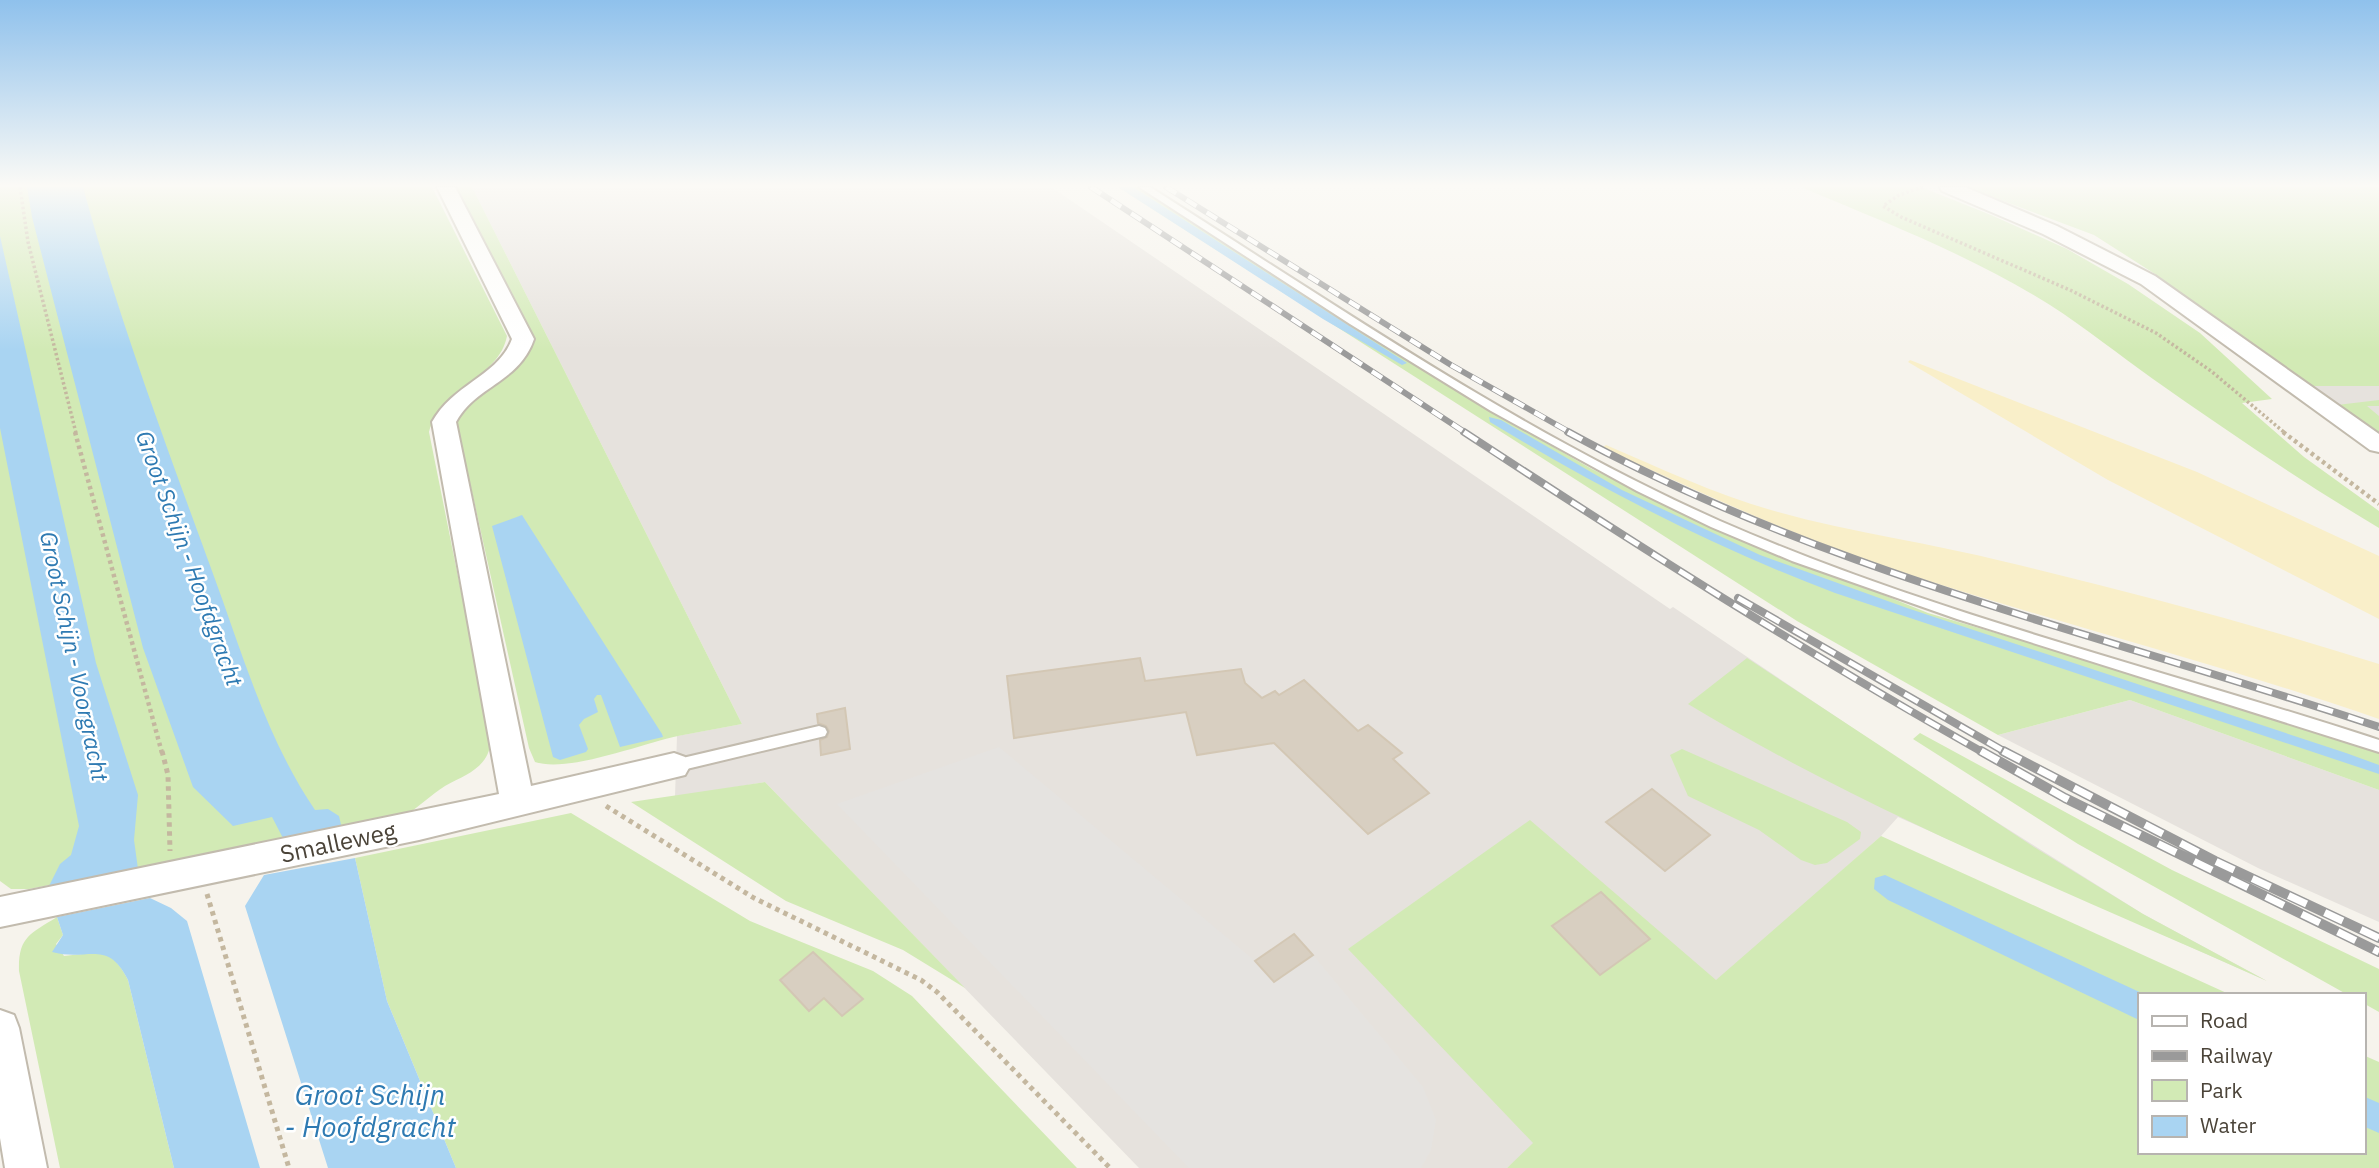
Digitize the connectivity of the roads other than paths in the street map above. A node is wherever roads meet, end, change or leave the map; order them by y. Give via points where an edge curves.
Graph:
1 (474, 242) edge
2 (1231, 242) edge
3 (2073, 242) edge
4 (2379, 445) edge
5 (819, 732) dead end
6 (2379, 746) edge
7 (674, 766) joint
8 (517, 801) junction
9 (5, 911) edge
10 (0, 1028) edge
11 (26, 1168) edge

1 - 8 street via 523,339 521,353 449,409 444,422
2 - 6 lane via 1552,442 1718,525 1935,607 2220,692
3 - 4 street via 2148,280
5 - 7 lane
7 - 8 street, Smalleweg
8 - 9 street, Smalleweg via 419,826
10 - 11 street

